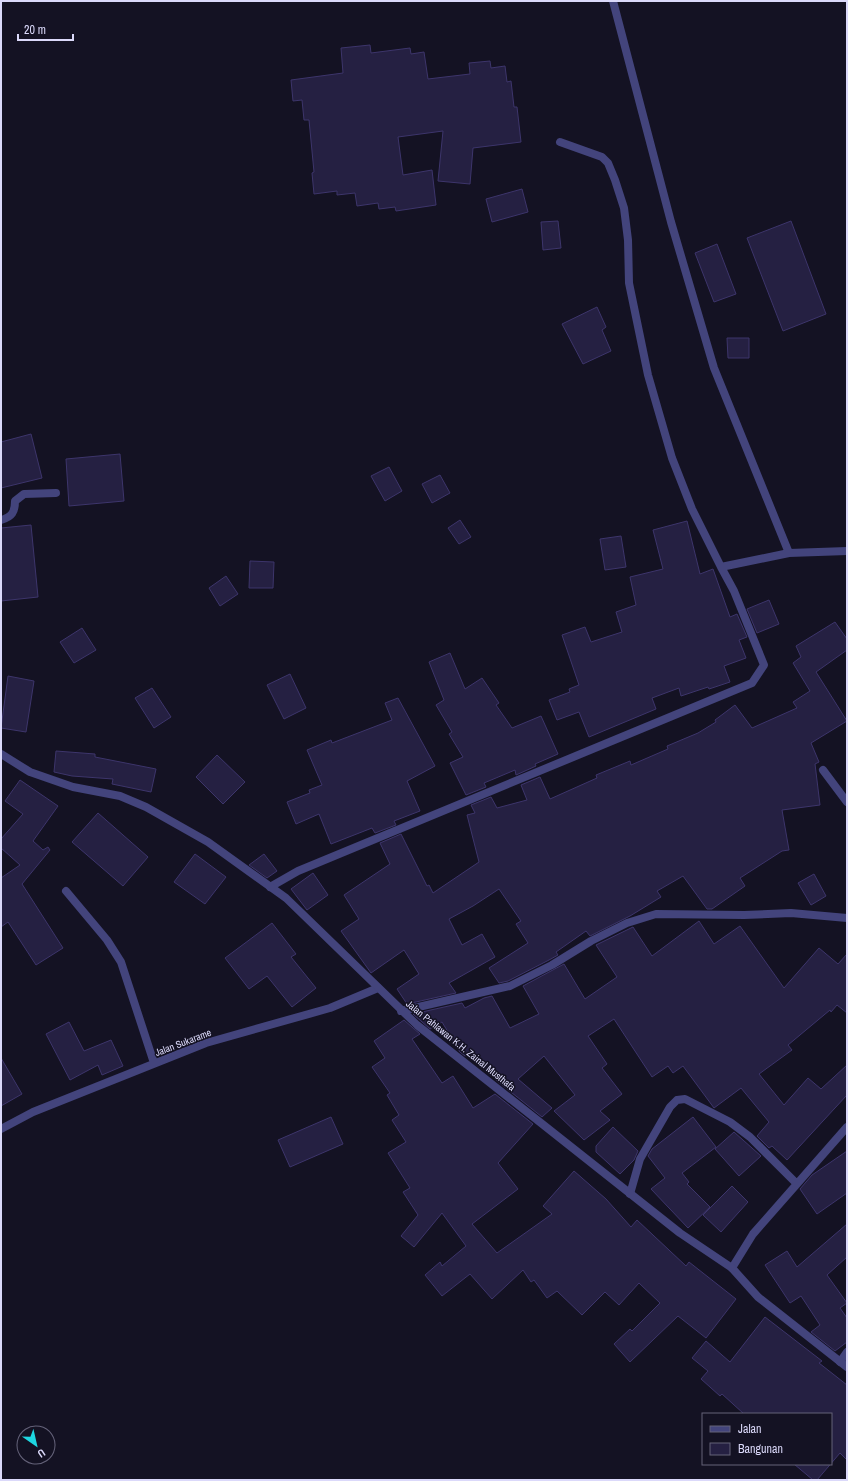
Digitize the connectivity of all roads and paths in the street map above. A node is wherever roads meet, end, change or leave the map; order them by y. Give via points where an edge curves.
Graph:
1 (613, 1) edge
2 (560, 142) dead end
3 (56, 492) dead end
4 (1, 520) edge
5 (847, 551) edge
6 (789, 553) junction
7 (721, 567) junction
8 (1, 754) edge
9 (823, 770) dead end
10 (847, 802) edge
11 (270, 887) junction
12 (66, 891) dead end
13 (847, 918) edge
14 (378, 988) junction
15 (401, 1011) junction
16 (154, 1064) junction
17 (847, 1127) edge
18 (1, 1129) edge
19 (797, 1184) junction
20 (630, 1194) junction
21 (732, 1268) junction
22 (847, 1352) edge
23 (844, 1365) edge

1 - 6 street via 671,222 714,368
2 - 7 street via 602,157 608,163 624,208 628,240 628,283 648,375 672,458 692,508
3 - 4 street via 24,494 15,502 15,511 9,518
5 - 6 street
6 - 7 street
7 - 11 street via 734,591 764,665 752,683 298,871
8 - 11 street, Jalan Pahlawan K.H. Zainal Musthafa via 30,772 73,787 120,796 146,807 208,842
9 - 10 street
11 - 14 street, Jalan Pahlawan K.H. Zainal Musthafa via 286,898
12 - 16 street via 107,940 121,962
13 - 15 street via 791,913 656,914 626,923 510,986
14 - 15 street, Jalan Pahlawan K.H. Zainal Musthafa
14 - 16 street, Jalan Sukarame via 330,1008 206,1043
15 - 20 street, Jalan Pahlawan K.H. Zainal Musthafa
16 - 18 street, Jalan Sukarame via 33,1112
17 - 19 street
19 - 20 street via 745,1132 685,1099 677,1100 666,1114 640,1159
19 - 21 street via 754,1234
20 - 21 street, Jalan Pahlawan K.H. Zainal Musthafa via 680,1233
21 - 23 street, Jalan Pahlawan K.H. Zainal Musthafa via 758,1297
22 - 23 street

